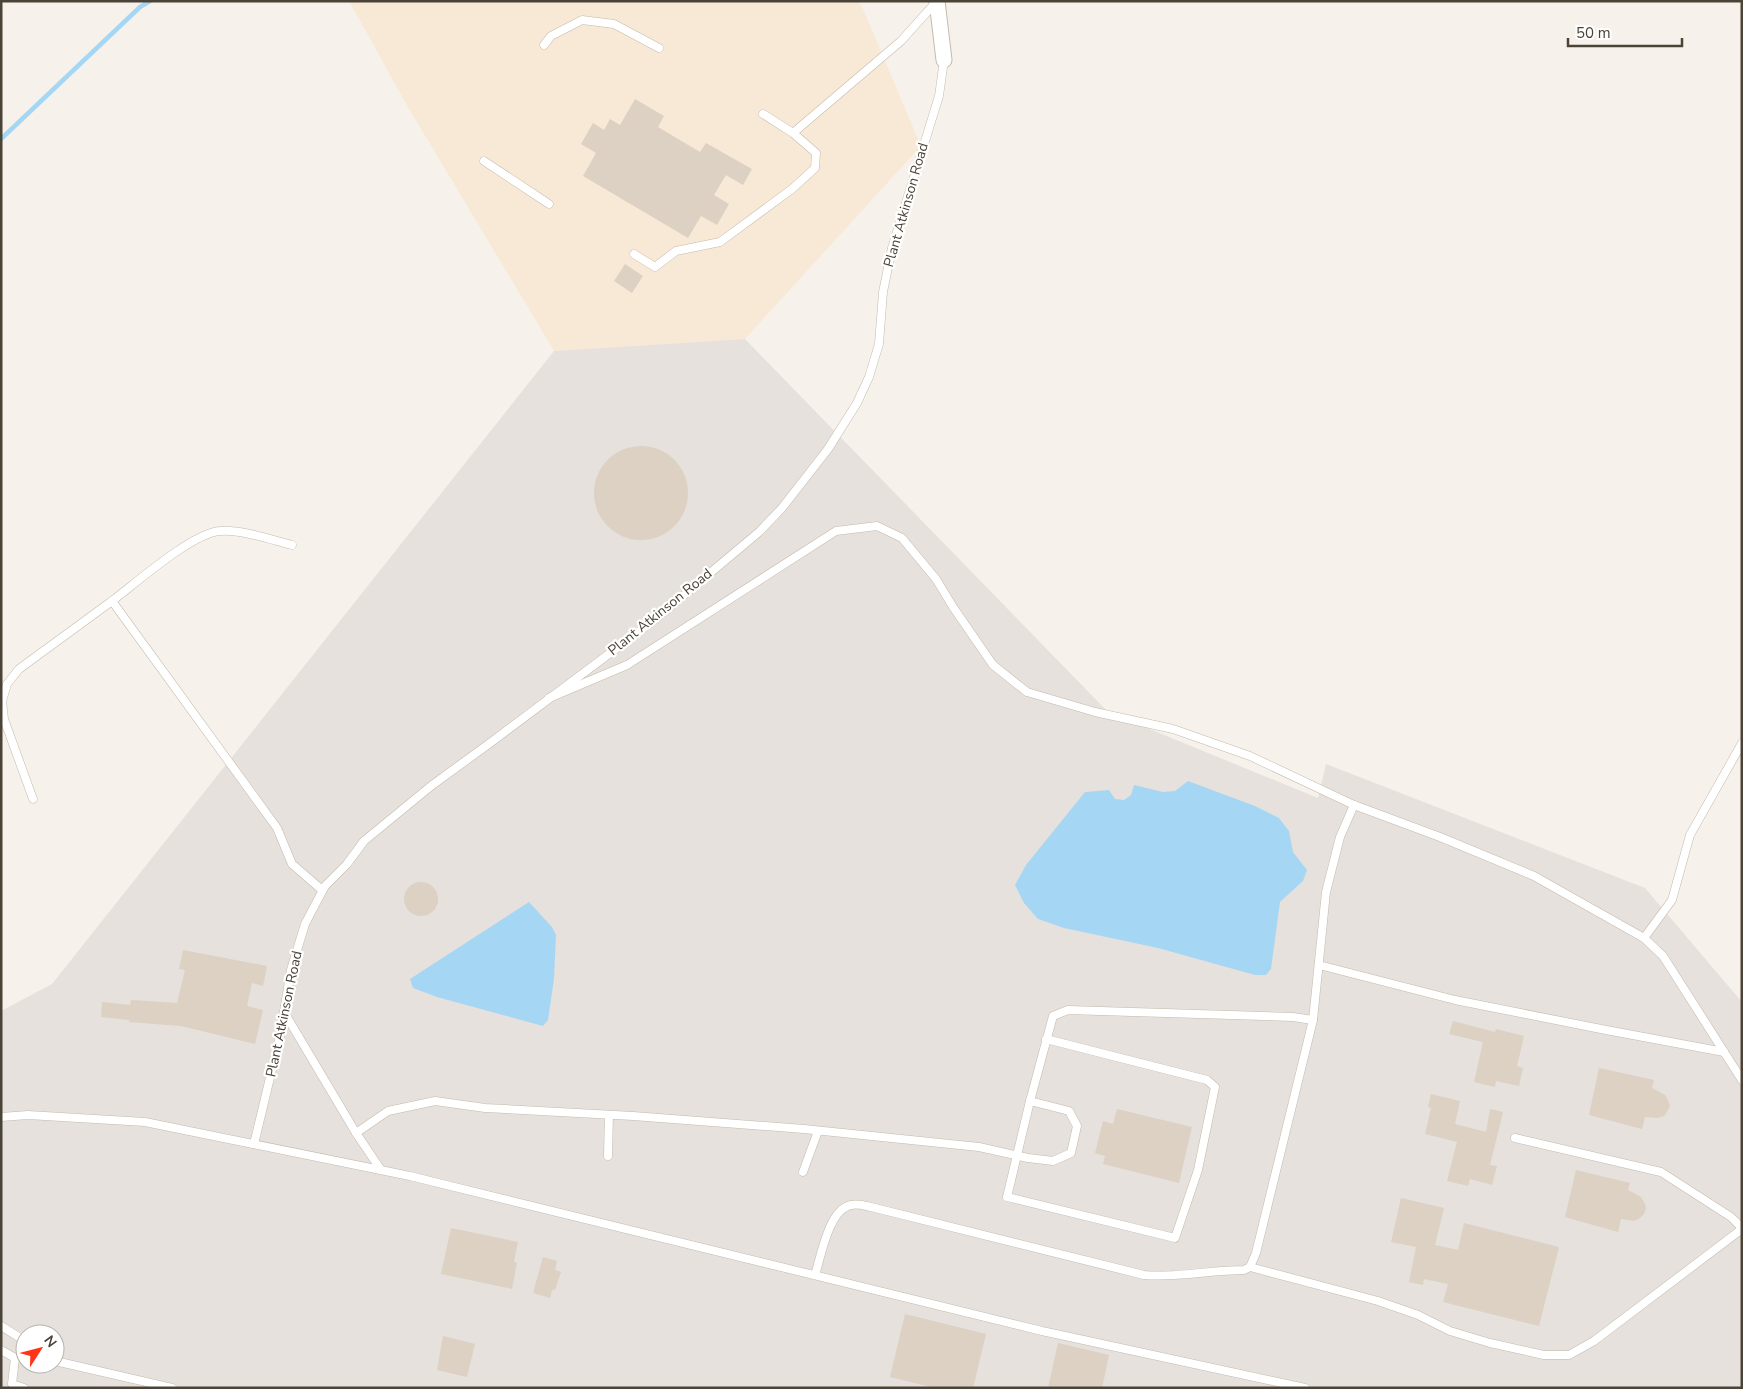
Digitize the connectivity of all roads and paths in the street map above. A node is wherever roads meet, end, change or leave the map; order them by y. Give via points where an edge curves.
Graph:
1 (937, 1) edge
2 (544, 44) dead end
3 (659, 48) dead end
4 (944, 60) joint
5 (763, 114) dead end
6 (793, 133) junction
7 (484, 162) dead end
8 (549, 204) dead end
9 (634, 254) dead end
10 (292, 546) dead end
11 (112, 601) junction
12 (549, 698) junction
13 (1742, 743) edge
14 (33, 799) dead end
15 (1354, 805) junction
16 (322, 890) junction
17 (1644, 938) junction
18 (1319, 965) junction
19 (284, 1012) junction
20 (1314, 1020) junction
21 (1046, 1039) junction
22 (1724, 1052) junction
23 (1742, 1080) edge
24 (1030, 1101) junction
25 (609, 1115) junction
26 (1, 1117) edge
27 (818, 1131) junction
28 (356, 1134) junction
29 (1515, 1138) dead end
30 (254, 1144) junction
31 (1017, 1155) junction
32 (608, 1156) dead end
33 (382, 1170) junction
34 (803, 1172) dead end
35 (1742, 1228) edge
36 (1250, 1267) junction
37 (815, 1274) junction
38 (1, 1326) edge
39 (15, 1335) edge
40 (1, 1350) edge
41 (65, 1363) edge
42 (24, 1388) edge
43 (172, 1388) edge
44 (1305, 1388) edge

1 - 4 street, Plant Atkinson Road
1 - 6 lane via 901,41
2 - 3 lane via 551,36 582,20 614,24
4 - 12 lane, Plant Atkinson Road via 938,96 892,248 879,344 857,403 805,480 759,532 653,621
5 - 6 lane
6 - 9 lane via 816,153 815,168 792,188 720,242 676,251 655,267
7 - 8 lane
10 - 11 lane via 245,533 220,531 190,542
11 - 14 lane via 19,669 7,684 2,701 4,719
11 - 16 lane via 277,828 292,864
12 - 15 lane via 626,665 836,530 877,526 902,538 936,579 993,665 1027,692 1095,712 1173,729 1242,753
12 - 16 lane, Plant Atkinson Road via 431,786 364,841
13 - 17 lane via 1690,835 1672,900
15 - 17 lane via 1534,876
15 - 18 lane via 1340,837 1326,892
16 - 19 lane, Plant Atkinson Road via 305,924 291,970
17 - 22 lane via 1663,956
18 - 20 lane
18 - 22 lane via 1455,1000
19 - 28 lane
19 - 30 lane, Plant Atkinson Road
20 - 21 lane via 1068,1010 1053,1016
20 - 36 lane via 1259,1244
21 - 24 lane
21 - 31 lane via 1207,1080 1215,1087 1198,1170 1176,1238 1007,1196
22 - 23 lane
24 - 31 lane
24 - 31 lane via 1069,1111 1077,1126 1071,1153 1053,1161
25 - 27 lane
25 - 28 lane via 485,1108 435,1101 388,1111
25 - 32 lane
26 - 30 lane via 28,1115 145,1122
27 - 31 lane via 979,1147
27 - 34 lane
28 - 33 lane
29 - 35 lane via 1661,1172 1731,1217
30 - 33 lane
33 - 37 lane
35 - 36 lane via 1594,1341 1568,1355 1544,1355 1490,1343 1378,1301
36 - 37 lane via 1180,1276 1144,1275 851,1204 833,1219
37 - 44 lane via 1042,1331
38 - 39 lane
40 - 42 lane via 15,1358 12,1384
41 - 43 lane

